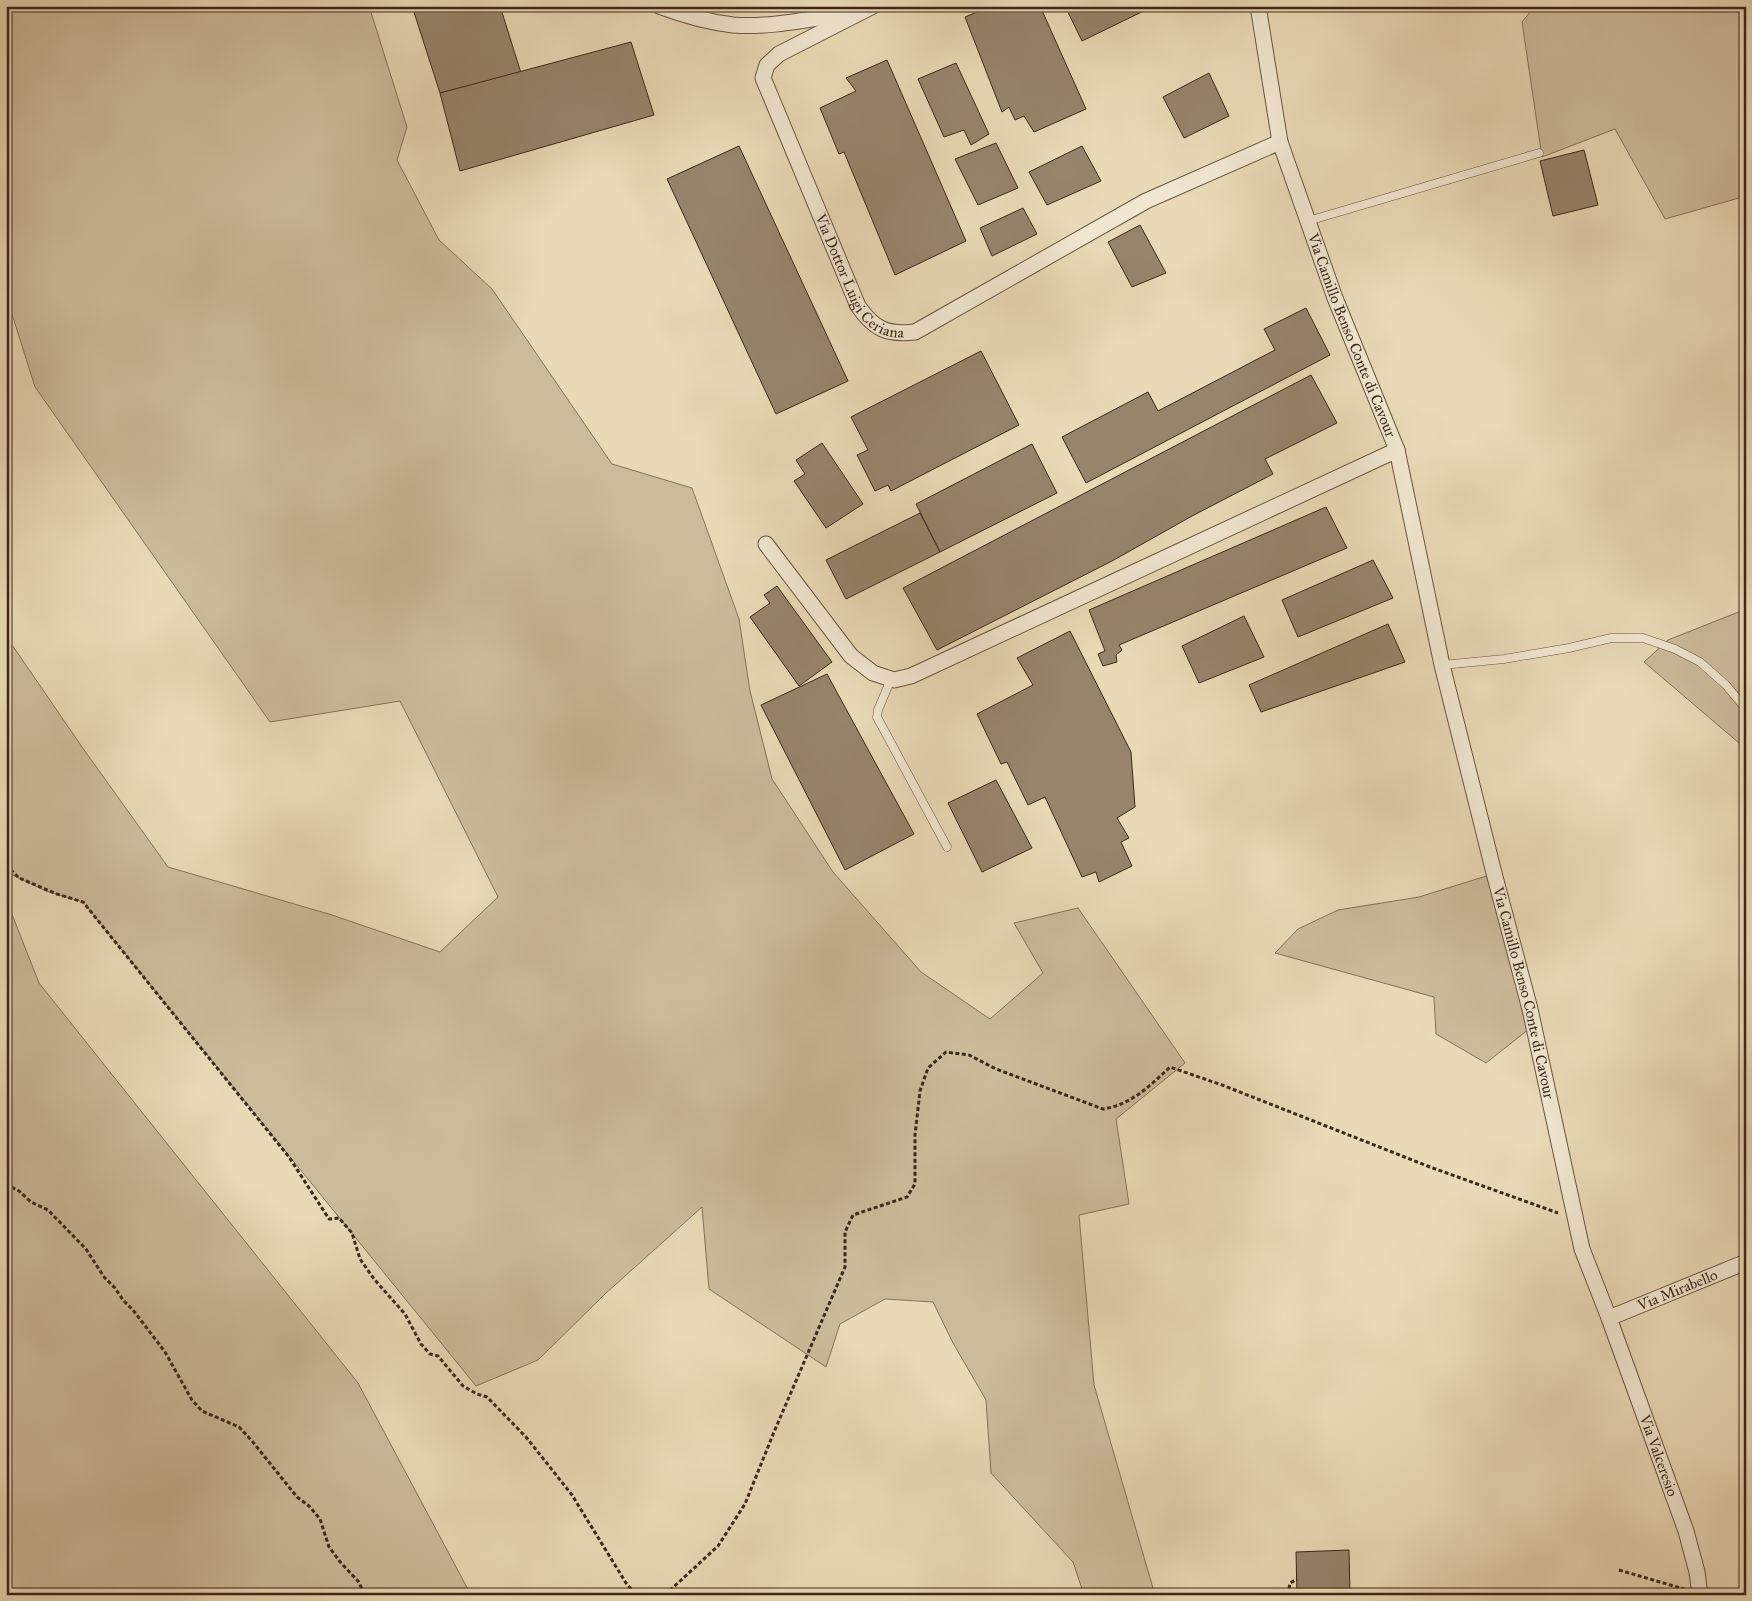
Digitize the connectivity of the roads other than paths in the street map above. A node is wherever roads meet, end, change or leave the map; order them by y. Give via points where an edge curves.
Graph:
1 (659, 6) edge
2 (1258, 6) edge
3 (869, 8) edge
4 (1280, 142) junction
5 (1539, 153) dead end
6 (1308, 221) junction
7 (1397, 450) junction
8 (766, 544) dead end
9 (1442, 665) junction
10 (891, 679) junction
11 (1746, 709) edge
12 (947, 847) dead end
13 (1746, 1262) edge
14 (1609, 1318) junction
15 (1699, 1593) edge

1 - 3 street, Via Dottor Luigi Ceriana via 685,16 734,25 775,24
2 - 4 street, Via Camillo Benso Conte di Cavour
3 - 4 street, Via Dottor Luigi Ceriana via 779,54 767,65 763,78 858,306 868,321 882,330 915,332 1146,201
4 - 6 street, Via Camillo Benso Conte di Cavour
5 - 6 lane
6 - 7 street, Via Camillo Benso Conte di Cavour via 1335,298
7 - 9 street, Via Camillo Benso Conte di Cavour
7 - 10 street via 911,676
8 - 10 street via 852,656 873,673
9 - 11 lane via 1504,659 1611,638 1643,638 1675,648 1700,662
9 - 14 street, Via Camillo Benso Conte di Cavour via 1530,1009 1582,1249
10 - 12 lane via 878,717
13 - 14 street, Via Mirabello
14 - 15 street, Via Valceresio via 1686,1532

